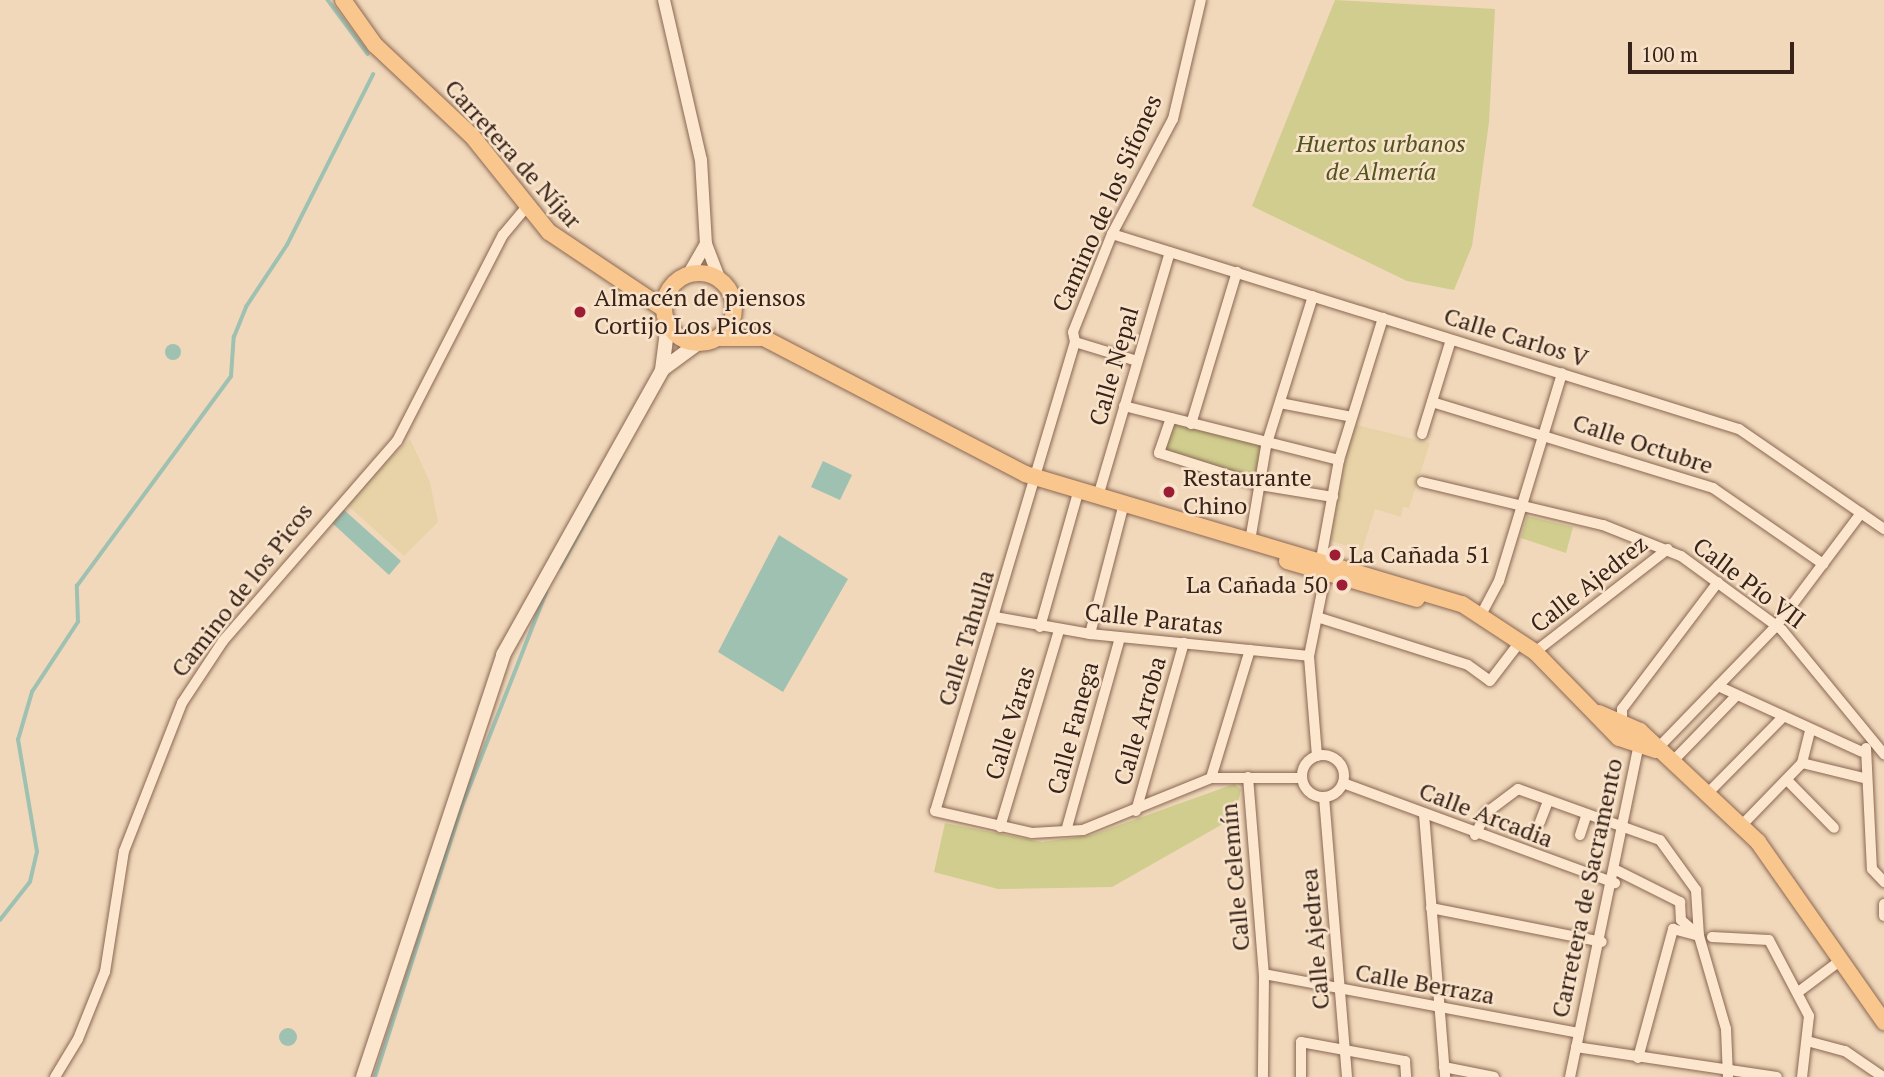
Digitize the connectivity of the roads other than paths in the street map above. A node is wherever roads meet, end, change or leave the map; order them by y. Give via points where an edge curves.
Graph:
1 (343, 0) edge
2 (664, 0) edge
3 (1201, 0) edge
4 (527, 206) junction
5 (1112, 234) junction
6 (706, 244) junction
7 (1170, 252) junction
8 (1237, 272) junction
9 (681, 279) junction
10 (720, 280) junction
11 (638, 288) junction
12 (1313, 296) junction
13 (734, 307) junction
14 (666, 316) junction
15 (1383, 318) junction
16 (718, 338) junction
17 (764, 338) junction
18 (1451, 340) junction
19 (1075, 342) junction
20 (698, 343) junction
21 (1137, 361) junction
22 (662, 370) junction
23 (1562, 373) junction
24 (1432, 402) junction
25 (1280, 403) junction
26 (1124, 406) junction
27 (1352, 417) junction
28 (1171, 418) junction
29 (1191, 424) junction
30 (1422, 434) dead end
31 (1544, 434) junction
32 (1266, 446) junction
33 (1339, 460) junction
34 (1033, 476) junction
35 (1422, 482) dead end
36 (1259, 485) junction
37 (1099, 493) junction
38 (1077, 496) junction
39 (1333, 497) junction
40 (1522, 505) junction
41 (1122, 511) junction
42 (1861, 513) junction
43 (1884, 528) edge
44 (1250, 541) junction
45 (1668, 549) junction
46 (1823, 564) junction
47 (1323, 565) junction
48 (1718, 582) junction
49 (1482, 613) junction
50 (995, 617) junction
51 (1317, 617) junction
52 (1777, 625) junction
53 (1040, 627) junction
54 (1059, 630) junction
55 (1090, 634) junction
56 (1120, 637) junction
57 (1184, 643) junction
58 (1516, 647) junction
59 (1250, 650) junction
60 (1535, 652) junction
61 (1309, 656) junction
62 (1550, 671) junction
63 (1718, 686) junction
64 (1737, 696) junction
65 (1782, 718) junction
66 (1617, 725) junction
67 (1810, 731) junction
68 (1873, 741) junction
69 (1645, 746) junction
70 (1862, 752) junction
71 (1884, 753) edge
72 (1317, 756) junction
73 (1672, 762) junction
74 (1802, 763) junction
75 (1248, 777) junction
76 (1211, 778) junction
77 (1302, 778) junction
78 (1864, 778) junction
79 (1787, 779) junction
80 (1343, 783) junction
81 (1708, 793) junction
82 (1324, 797) junction
83 (1548, 801) junction
84 (1136, 811) junction
85 (1424, 814) junction
86 (1587, 814) junction
87 (1540, 822) dead end
88 (1742, 825) junction
89 (1623, 826) junction
90 (1000, 828) junction
91 (1834, 828) dead end
92 (1066, 831) junction
93 (1475, 835) junction
94 (1580, 835) dead end
95 (1616, 870) junction
96 (1884, 882) edge
97 (1615, 883) junction
98 (1884, 904) edge
99 (1431, 908) junction
100 (1884, 916) edge
101 (1699, 936) junction
102 (1712, 937) dead end
103 (1602, 942) junction
104 (1841, 961) junction
105 (1264, 974) junction
106 (1340, 990) junction
107 (1801, 990) junction
108 (1440, 1007) junction
109 (1884, 1022) edge
110 (1578, 1033) junction
111 (1807, 1041) junction
112 (1576, 1047) junction
113 (1346, 1048) junction
114 (1638, 1058) junction
115 (1444, 1072) edge
116 (1728, 1073) edge
117 (55, 1077) edge
118 (363, 1077) edge
119 (1263, 1077) edge
120 (1301, 1077) edge
121 (1347, 1077) edge
122 (1406, 1077) edge
123 (1494, 1077) edge
124 (1570, 1077) edge
125 (1777, 1077) edge
126 (1802, 1077) edge
127 (1883, 1077) edge

1 - 4 main road, Carretera de Níjar via 375,45 451,114
2 - 6 street via 701,160
3 - 5 street, Camino de los Sifones via 1173,119
4 - 11 main road, Carretera de Níjar via 569,251
4 - 117 street, Camino de los Picos via 503,235 409,424 223,641 182,703 124,851 105,972 78,1039
5 - 7 street, Calle Carlos V
5 - 19 street, Camino de los Sifones via 1073,332
6 - 9 street
6 - 10 street
7 - 8 street, Calle Carlos V
7 - 21 street, Calle Nepal
8 - 12 street, Calle Carlos V
8 - 29 street
9 - 10 main road
9 - 11 main road
9 - 14 main road
10 - 13 main road
11 - 14 main road, Carretera de Níjar
12 - 15 street, Calle Carlos V
12 - 25 street
13 - 16 main road
13 - 17 main road
14 - 20 main road via 681,338
14 - 22 main road
15 - 18 street, Calle Carlos V
15 - 27 street
16 - 17 main road
16 - 20 main road
17 - 34 main road
18 - 23 street, Calle Carlos V
18 - 24 street
19 - 21 street
19 - 34 street, Camino de los Sifones
20 - 22 main road
21 - 26 street, Calle Nepal
22 - 118 main road via 503,655
23 - 31 street
23 - 42 street, Calle Carlos V via 1739,429
24 - 30 street
24 - 31 street, Calle Octubre
25 - 27 street
25 - 32 street
26 - 28 street
26 - 37 street, Calle Nepal
27 - 33 street
28 - 29 street
28 - 36 street via 1159,453
29 - 32 street
31 - 40 street
31 - 46 street, Calle Octubre via 1713,488
32 - 33 street
32 - 36 street
33 - 39 street
34 - 37 main road
34 - 38 main road
34 - 50 street, Calle Tahulla
35 - 40 street, Calle Pío VII
36 - 39 street
36 - 44 street
37 - 44 main road
38 - 41 main road
38 - 53 street
39 - 47 street
40 - 45 street, Calle Pío VII
40 - 49 street
41 - 47 main road
41 - 55 street
42 - 43 street, Calle Carlos V
42 - 46 street
44 - 47 main road
45 - 48 street, Calle Pío VII
45 - 60 street, Calle Ajedrez
46 - 52 street
47 - 49 main road
47 - 51 street
47 - 58 main road via 1455,611
48 - 52 street, Calle Pío VII
48 - 66 street via 1622,709
49 - 60 main road
50 - 53 street, Calle Paratas
50 - 90 street, Calle Tahulla via 935,811
51 - 58 street via 1468,665 1490,681
51 - 61 street
52 - 63 street
52 - 68 street, Calle Pío VII
53 - 54 street, Calle Paratas
54 - 55 street, Calle Paratas
54 - 90 street, Calle Varas
55 - 56 street, Calle Paratas
56 - 57 street, Calle Paratas
56 - 92 street, Calle Fanega
57 - 59 street, Calle Paratas
57 - 84 street, Calle Arroba
58 - 62 main road
59 - 61 street, Calle Paratas
59 - 76 street
60 - 62 main road
61 - 72 street
62 - 66 main road
63 - 64 street
63 - 69 street
64 - 65 street
64 - 73 street
65 - 67 street
65 - 81 street
66 - 69 main road
67 - 70 street
67 - 74 street
68 - 70 street
68 - 71 street, Calle Pío VII
69 - 73 main road
69 - 89 street, Carretera de Sacramento
70 - 78 street
72 - 77 street via 1305,764
72 - 80 street via 1338,761
73 - 81 main road
74 - 78 street
74 - 79 street
75 - 76 street
75 - 77 street
75 - 105 street, Calle Celemín
76 - 84 street
77 - 82 street via 1311,794
78 - 96 street via 1872,869
79 - 88 street
79 - 91 street
80 - 82 street
80 - 85 street, Calle Arcadia
81 - 88 main road
82 - 106 street, Calle Ajedrea
83 - 86 street
83 - 87 street
83 - 93 street via 1518,789 1486,813
84 - 92 street
85 - 93 street, Calle Arcadia
85 - 99 street
86 - 89 street
86 - 94 street
88 - 104 main road via 1789,879
89 - 95 street, Carretera de Sacramento
89 - 101 street via 1660,840 1696,890
90 - 92 street
93 - 97 street, Calle Arcadia
95 - 97 street, Carretera de Sacramento
95 - 101 street via 1680,902 1681,920
97 - 103 street, Carretera de Sacramento
98 - 100 street
99 - 103 street
99 - 108 street
101 - 114 street via 1673,929
101 - 116 street via 1726,1029
102 - 107 street via 1769,940
103 - 110 street, Carretera de Sacramento
104 - 107 street
104 - 109 main road
105 - 106 street, Calle Berraza
105 - 119 street, Calle Celemín
106 - 108 street, Calle Berraza
106 - 113 street, Calle Ajedrea
107 - 111 street via 1809,1016
108 - 110 street, Calle Berraza
108 - 115 street
110 - 112 street, Carretera de Sacramento
111 - 126 street
111 - 127 street via 1845,1051
112 - 114 street
112 - 124 street, Carretera de Sacramento
113 - 120 street via 1301,1042
113 - 121 street, Calle Ajedrea
113 - 122 street via 1405,1061
114 - 116 street
115 - 123 street
116 - 125 street

